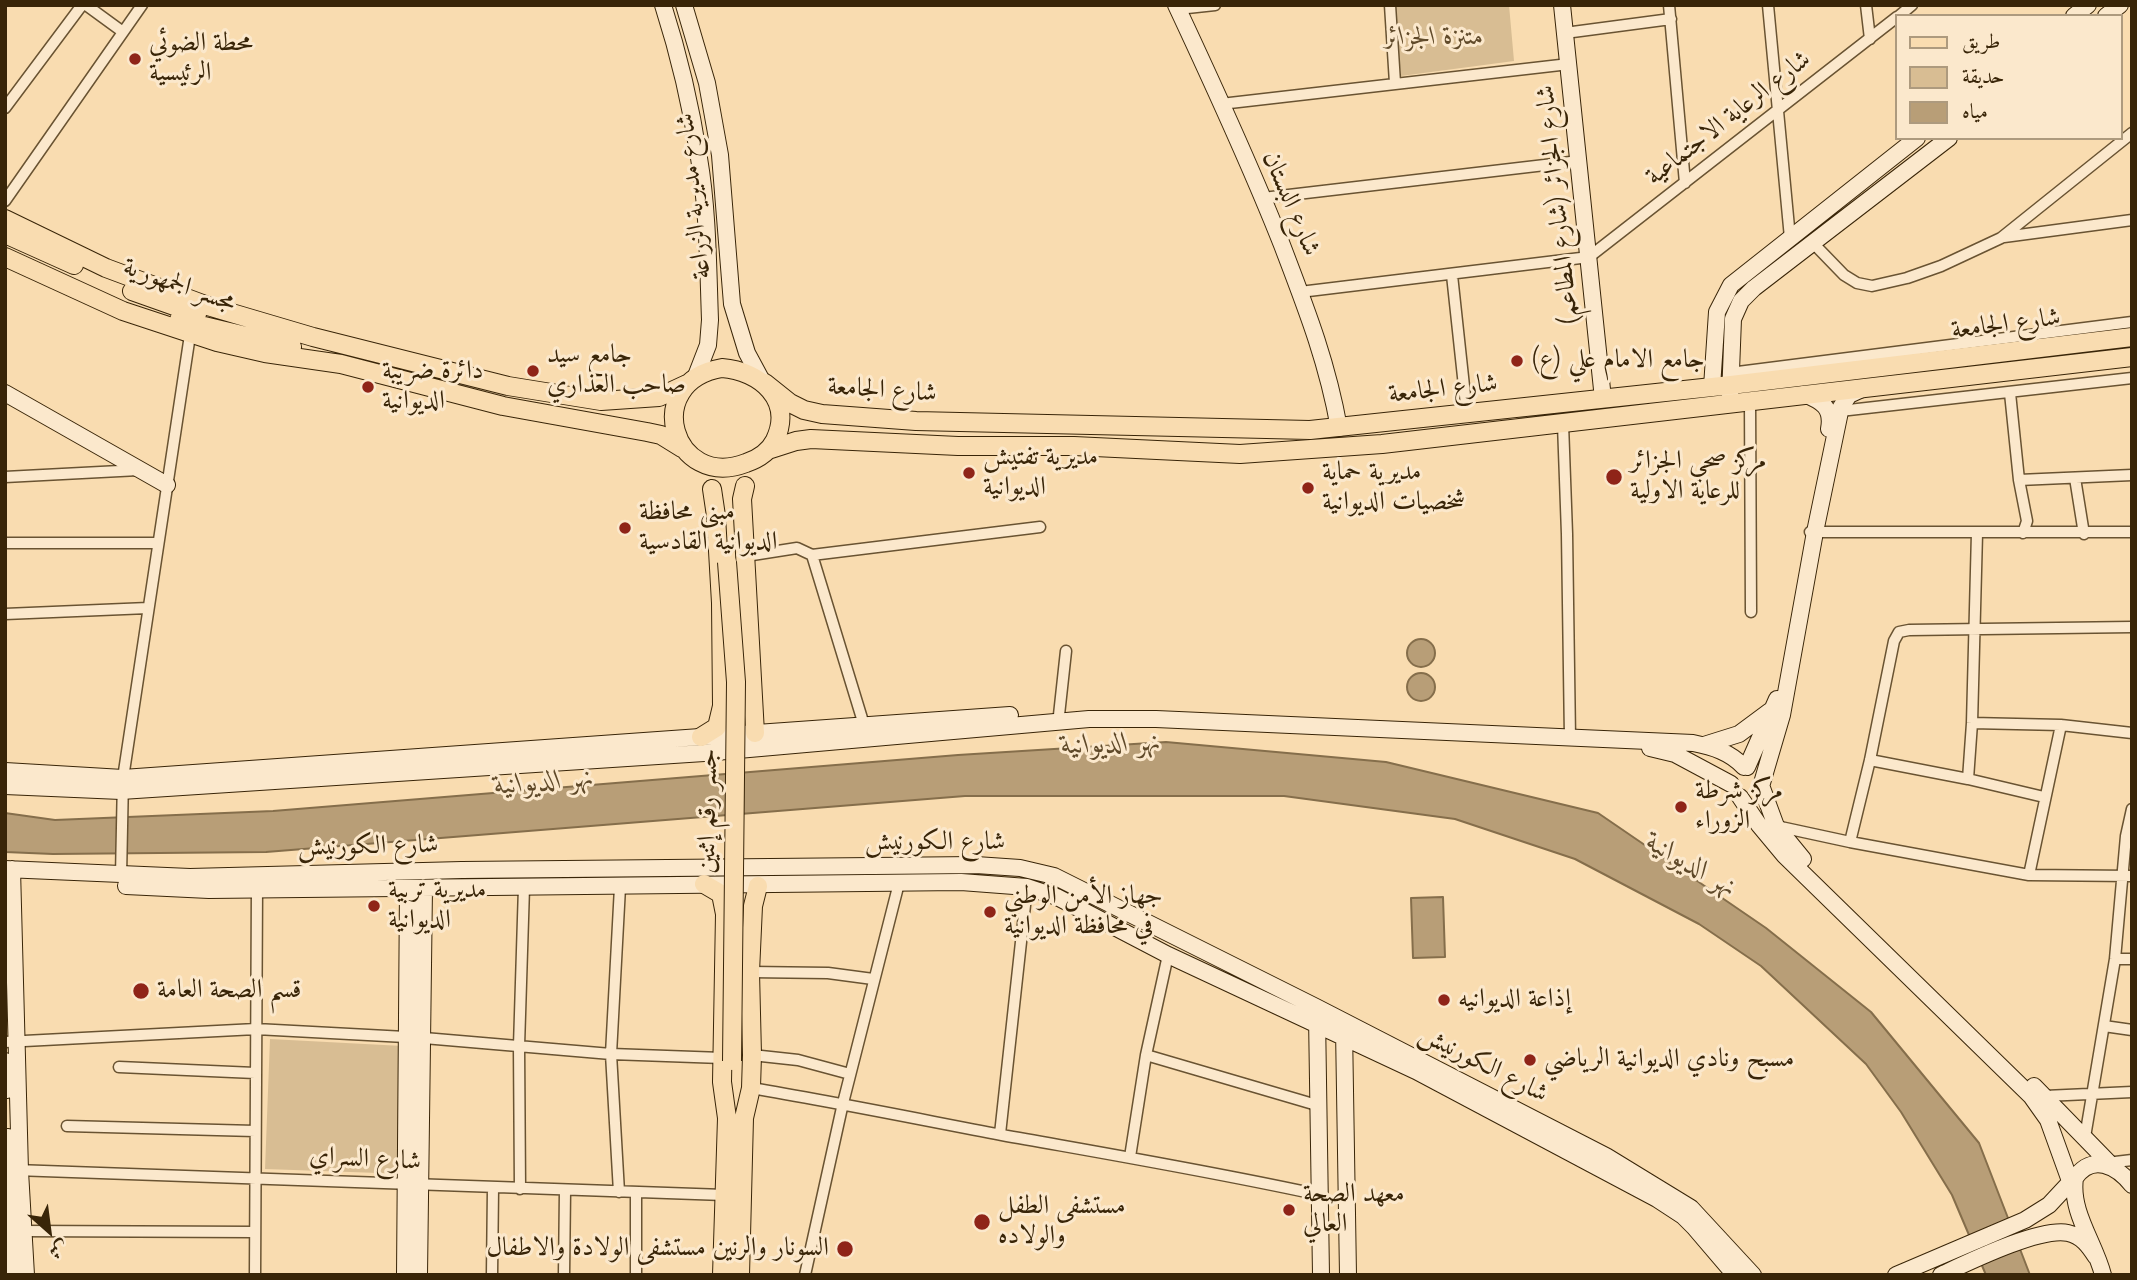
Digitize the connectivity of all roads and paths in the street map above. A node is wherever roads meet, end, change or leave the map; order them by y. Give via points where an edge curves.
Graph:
1 (84, 5) edge
2 (142, 5) edge
3 (663, 5) edge
4 (684, 5) edge
5 (1215, 5) edge
6 (1390, 5) edge
7 (1562, 5) edge
8 (1670, 5) edge
9 (1768, 5) edge
10 (1866, 5) edge
11 (1177, 7) edge
12 (1896, 18) edge
13 (1671, 19) junction
14 (123, 32) junction
15 (1565, 33) junction
16 (1870, 39) junction
17 (1569, 64) junction
18 (1395, 83) junction
19 (1222, 104) junction
20 (5, 108) edge
21 (1778, 111) junction
22 (2132, 133) edge
23 (1914, 140) edge
24 (1945, 140) edge
25 (1579, 161) junction
26 (1685, 183) junction
27 (1263, 198) junction
28 (5, 201) edge
29 (5, 219) edge
30 (1812, 220) junction
31 (2132, 220) edge
32 (5, 234) edge
33 (2001, 237) junction
34 (1790, 238) junction
35 (1819, 239) junction
36 (5, 244) edge
37 (5, 257) edge
38 (1589, 257) junction
39 (1452, 275) junction
40 (1737, 280) junction
41 (1300, 292) junction
42 (1749, 293) junction
43 (2132, 322) edge
44 (251, 333) junction
45 (190, 335) junction
46 (2132, 337) edge
47 (328, 341) junction
48 (2132, 357) edge
49 (341, 364) junction
50 (2132, 378) edge
51 (691, 380) junction
52 (763, 381) junction
53 (1870, 386) junction
54 (1712, 387) junction
55 (1730, 387) junction
56 (5, 393) edge
57 (2010, 393) junction
58 (1759, 394) junction
59 (1804, 394) junction
60 (1603, 400) junction
61 (1840, 411) junction
62 (1467, 414) junction
63 (1381, 423) junction
64 (1563, 424) junction
65 (1339, 428) junction
66 (1283, 430) junction
67 (1382, 444) junction
68 (682, 448) junction
69 (766, 452) junction
70 (1283, 452) junction
71 (697, 461) junction
72 (141, 470) junction
73 (2132, 475) edge
74 (5, 477) edge
75 (2075, 478) junction
76 (2019, 480) junction
77 (167, 485) junction
78 (712, 489) junction
79 (1041, 527) dead end
80 (1812, 532) junction
81 (2132, 532) edge
82 (1977, 533) junction
83 (2023, 533) junction
84 (2084, 534) junction
85 (5, 543) edge
86 (158, 543) junction
87 (812, 555) junction
88 (737, 560) junction
89 (148, 608) junction
90 (1751, 612) dead end
91 (5, 614) edge
92 (2132, 627) edge
93 (1975, 630) junction
94 (1066, 651) dead end
95 (1776, 704) junction
96 (1059, 715) junction
97 (1089, 719) junction
98 (1972, 723) junction
99 (864, 725) junction
100 (2061, 726) junction
101 (2132, 733) edge
102 (1570, 738) junction
103 (1610, 739) junction
104 (755, 741) junction
105 (703, 745) junction
106 (1704, 745) junction
107 (1870, 760) junction
108 (1746, 767) junction
109 (5, 771) edge
110 (1968, 779) junction
111 (122, 784) junction
112 (1762, 785) junction
113 (5, 786) edge
114 (1735, 791) junction
115 (2044, 797) junction
116 (2132, 809) edge
117 (1776, 826) junction
118 (1850, 842) junction
119 (986, 866) junction
120 (462, 870) junction
121 (9, 873) edge
122 (121, 873) junction
123 (2029, 875) junction
124 (1054, 876) junction
125 (2128, 876) edge
126 (256, 881) junction
127 (276, 881) junction
128 (899, 883) junction
129 (982, 883) junction
130 (704, 884) junction
131 (758, 886) junction
132 (461, 887) junction
133 (524, 887) junction
134 (620, 887) junction
135 (1027, 887) junction
136 (416, 888) junction
137 (1045, 892) junction
138 (1210, 952) junction
139 (1168, 955) junction
140 (2115, 959) junction
141 (2132, 959) edge
142 (1202, 971) junction
143 (750, 972) junction
144 (873, 979) junction
145 (1316, 1015) junction
146 (2104, 1026) junction
147 (1344, 1028) junction
148 (256, 1029) junction
149 (2132, 1030) edge
150 (405, 1038) junction
151 (424, 1038) junction
152 (11, 1042) edge
153 (519, 1046) junction
154 (611, 1054) junction
155 (1146, 1055) junction
156 (737, 1057) junction
157 (5, 1061) edge
158 (119, 1067) dead end
159 (256, 1073) junction
160 (850, 1074) junction
161 (751, 1088) junction
162 (2132, 1092) edge
163 (2094, 1093) junction
164 (2045, 1097) junction
165 (843, 1103) junction
166 (1320, 1106) junction
167 (735, 1118) junction
168 (2048, 1120) junction
169 (67, 1126) dead end
170 (255, 1131) junction
171 (1000, 1134) junction
172 (2085, 1137) junction
173 (1130, 1157) junction
174 (2132, 1160) edge
175 (2110, 1165) junction
176 (11, 1170) edge
177 (257, 1178) junction
178 (2074, 1183) junction
179 (2132, 1185) edge
180 (413, 1186) junction
181 (493, 1188) junction
182 (520, 1189) junction
183 (565, 1191) junction
184 (619, 1192) junction
185 (636, 1193) junction
186 (724, 1195) junction
187 (1320, 1195) junction
188 (2046, 1207) junction
189 (13, 1231) edge
190 (255, 1232) junction
191 (1347, 1236) junction
192 (1321, 1237) junction
193 (2102, 1269) edge
194 (1946, 1273) edge
195 (13, 1275) edge
196 (26, 1275) edge
197 (255, 1275) edge
198 (405, 1275) edge
199 (419, 1275) edge
200 (492, 1275) edge
201 (564, 1275) edge
202 (636, 1275) edge
203 (722, 1275) edge
204 (740, 1275) edge
205 (805, 1275) edge
206 (1321, 1275) edge
207 (1348, 1275) edge
208 (1735, 1275) edge
209 (1754, 1275) edge
210 (1896, 1275) edge

1 - 14 street
1 - 20 street
2 - 14 street
3 - 51 main road, شارع مديرية الزراعة via 700,160 710,320 708,345
4 - 52 main road, شارع مديرية الزراعة via 707,83 720,155 732,304 747,353
5 - 11 street
6 - 18 street
7 - 15 main road, شارع الجزائر (شارع المطاعم)
8 - 13 street
9 - 21 street
10 - 16 street
11 - 19 main road, شارع البستان
12 - 16 street, شارع الرعاية الاجتماعية
13 - 15 street
13 - 26 street
14 - 28 street
15 - 17 main road, شارع الجزائر (شارع المطاعم)
16 - 21 street, شارع الرعاية الاجتماعية
17 - 18 street
17 - 25 main road, شارع الجزائر (شارع المطاعم)
18 - 19 street
19 - 27 main road, شارع البستان
21 - 26 street, شارع الرعاية الاجتماعية
21 - 34 street
22 - 33 street
23 - 30 main road
24 - 35 main road
25 - 27 street
25 - 38 main road, شارع الجزائر (شارع المطاعم)
26 - 38 street, شارع الرعاية الاجتماعية
27 - 41 main road, شارع البستان
29 - 47 main road via 139,282
30 - 34 main road
30 - 35 main road
31 - 33 street
32 - 44 main road, مجسر الجمهورية via 165,304
33 - 35 street via 1941,266 1872,286 1844,275
34 - 40 main road
35 - 42 main road
36 - 44 main road, مجسر الجمهورية via 156,312
37 - 45 main road via 123,311
38 - 39 street
38 - 60 main road, شارع الجزائر (شارع المطاعم)
39 - 41 street
39 - 62 street
40 - 42 main road
40 - 54 main road via 1717,312
41 - 65 main road, شارع البستان via 1324,358
42 - 55 main road via 1733,318
43 - 55 street
44 - 47 main road, مجسر الجمهورية
44 - 49 main road, مجسر الجمهورية
45 - 49 main road via 265,353
45 - 77 street
46 - 58 main road, شارع الجامعة
47 - 51 main road via 508,386 601,401 659,397
48 - 53 main road, شارع الجامعة
49 - 68 main road via 503,406 661,435
50 - 57 street
51 - 52 main road via 722,368 749,372
51 - 68 main road via 680,396 674,420
52 - 66 main road, شارع الجامعة via 804,410 822,414 916,421
52 - 69 main road via 776,399 780,415 779,430
53 - 59 main road, شارع الجامعة
53 - 61 main road via 1849,394
54 - 55 main road, شارع الجامعة
54 - 60 main road, شارع الجامعة
55 - 58 main road, شارع الجامعة
55 - 58 main road, شارع الجامعة
55 - 64 main road, شارع الجامعة
56 - 72 main road
57 - 61 street
57 - 76 street
58 - 59 main road, شارع الجامعة
58 - 90 street
59 - 80 main road via 1823,403 1830,413
60 - 62 main road, شارع الجامعة
61 - 80 main road
62 - 63 main road, شارع الجامعة
63 - 65 main road, شارع الجامعة
63 - 67 main road
64 - 67 main road, شارع الجامعة
64 - 102 street
65 - 66 main road, شارع الجامعة
66 - 70 main road
67 - 70 main road, شارع الجامعة
68 - 71 main road
69 - 70 main road, شارع الجامعة via 796,441 824,439
69 - 71 main road via 729,468
69 - 88 main road via 739,496
71 - 78 main road
72 - 74 street
72 - 77 main road
73 - 75 street
75 - 76 street
75 - 84 street
76 - 83 street via 2027,521
77 - 86 street
78 - 88 main road
78 - 105 main road via 721,603 722,706 717,727
79 - 87 street
80 - 82 street
80 - 95 main road
80 - 112 main road via 1782,715
81 - 84 street
82 - 83 street
82 - 93 street
83 - 84 street
85 - 86 street
86 - 89 street
87 - 88 street via 797,548
87 - 99 street
88 - 104 main road
88 - 156 main road, جسر رقم إثنين via 745,762
89 - 91 street
89 - 111 street
92 - 93 street
93 - 98 street
93 - 107 street via 1899,632
94 - 96 street
95 - 106 main road via 1746,730
95 - 108 main road
96 - 97 main road
96 - 99 main road
97 - 102 main road
97 - 104 main road
98 - 100 street
98 - 110 street
99 - 104 main road
100 - 101 street
100 - 115 street
102 - 103 main road
103 - 106 main road
103 - 114 main road via 1675,754
104 - 105 main road
105 - 111 main road
106 - 108 main road via 1728,753
107 - 110 street
107 - 118 street
108 - 112 main road via 1756,770
108 - 114 main road via 1736,771
109 - 111 main road
110 - 115 street
111 - 113 main road
111 - 122 street
112 - 114 main road via 1750,798
112 - 117 main road
114 - 168 main road via 1784,855 2031,1096
115 - 123 street
116 - 125 street via 2126,836
117 - 118 street
117 - 164 main road via 1791,848
118 - 123 street
119 - 120 main road, شارع الكورنيش
119 - 124 main road, شارع الكورنيش
119 - 129 main road
120 - 127 main road, شارع الكورنيش
120 - 132 main road
121 - 122 main road, شارع الكورنيش
121 - 126 main road, شارع الكورنيش via 154,888
121 - 152 main road
122 - 126 main road, شارع الكورنيش
123 - 125 street
124 - 137 main road
124 - 138 main road, شارع الكورنيش
125 - 140 street
126 - 127 main road, شارع الكورنيش
126 - 148 street
127 - 136 main road, شارع الكورنيش
128 - 129 main road, شارع الكورنيش
128 - 131 main road, شارع الكورنيش
128 - 144 street
129 - 135 main road, شارع الكورنيش
130 - 131 main road, شارع الكورنيش
130 - 134 main road, شارع الكورنيش
130 - 156 main road via 721,894 725,914
131 - 143 main road via 753,900
132 - 133 main road, شارع الكورنيش
132 - 136 main road, شارع الكورنيش
133 - 134 main road, شارع الكورنيش
133 - 153 street
134 - 154 street
135 - 137 main road, شارع الكورنيش
135 - 171 street
136 - 150 main road
136 - 151 main road
137 - 139 main road, شارع الكورنيش
138 - 142 main road
138 - 145 main road, شارع الكورنيش
139 - 142 main road, شارع الكورنيش
139 - 155 street
140 - 141 street
140 - 146 street
142 - 145 main road, شارع الكورنيش
143 - 144 street
143 - 156 main road
144 - 160 street
145 - 147 main road, شارع الكورنيش
145 - 166 main road
146 - 149 street
146 - 163 street
147 - 191 main road
147 - 208 main road, شارع الكورنيش via 1657,1199 1683,1216
147 - 209 main road, شارع الكورنيش via 1606,1156 1670,1193 1691,1208
148 - 150 street
148 - 152 street
148 - 159 street
150 - 151 street
150 - 180 main road
151 - 153 street
151 - 180 main road
152 - 176 main road
153 - 154 street
153 - 182 street
154 - 156 street
154 - 184 street
155 - 166 street
155 - 173 street
156 - 160 street via 798,1060
156 - 161 main road
156 - 167 main road
157 - 176 main road
158 - 159 street
159 - 170 street
160 - 165 street
161 - 165 street
161 - 167 main road
162 - 163 street
163 - 164 street
163 - 172 street
164 - 172 main road
165 - 171 street
165 - 205 street
166 - 187 main road
167 - 186 main road
167 - 204 main road
168 - 178 main road
168 - 188 main road via 2059,1168
169 - 170 street
170 - 177 street
171 - 173 street
172 - 175 main road
173 - 187 street
174 - 175 street
175 - 178 main road via 2092,1165
175 - 179 main road
176 - 177 street, شارع السراي
176 - 189 main road
177 - 180 street, شارع السراي
177 - 190 street
178 - 188 main road
178 - 193 main road via 2086,1233
180 - 181 street, شارع السراي
180 - 198 main road
180 - 199 main road
181 - 182 street, شارع السراي
181 - 200 street
182 - 183 street, شارع السراي
183 - 184 street, شارع السراي
183 - 201 street
184 - 185 street, شارع السراي
185 - 186 street, شارع السراي
185 - 202 street
186 - 203 main road
187 - 192 main road
188 - 210 main road
189 - 190 street
189 - 195 main road
189 - 196 main road
190 - 197 street
191 - 192 main road
191 - 207 main road
192 - 206 main road
193 - 194 main road via 2082,1239 2044,1233

